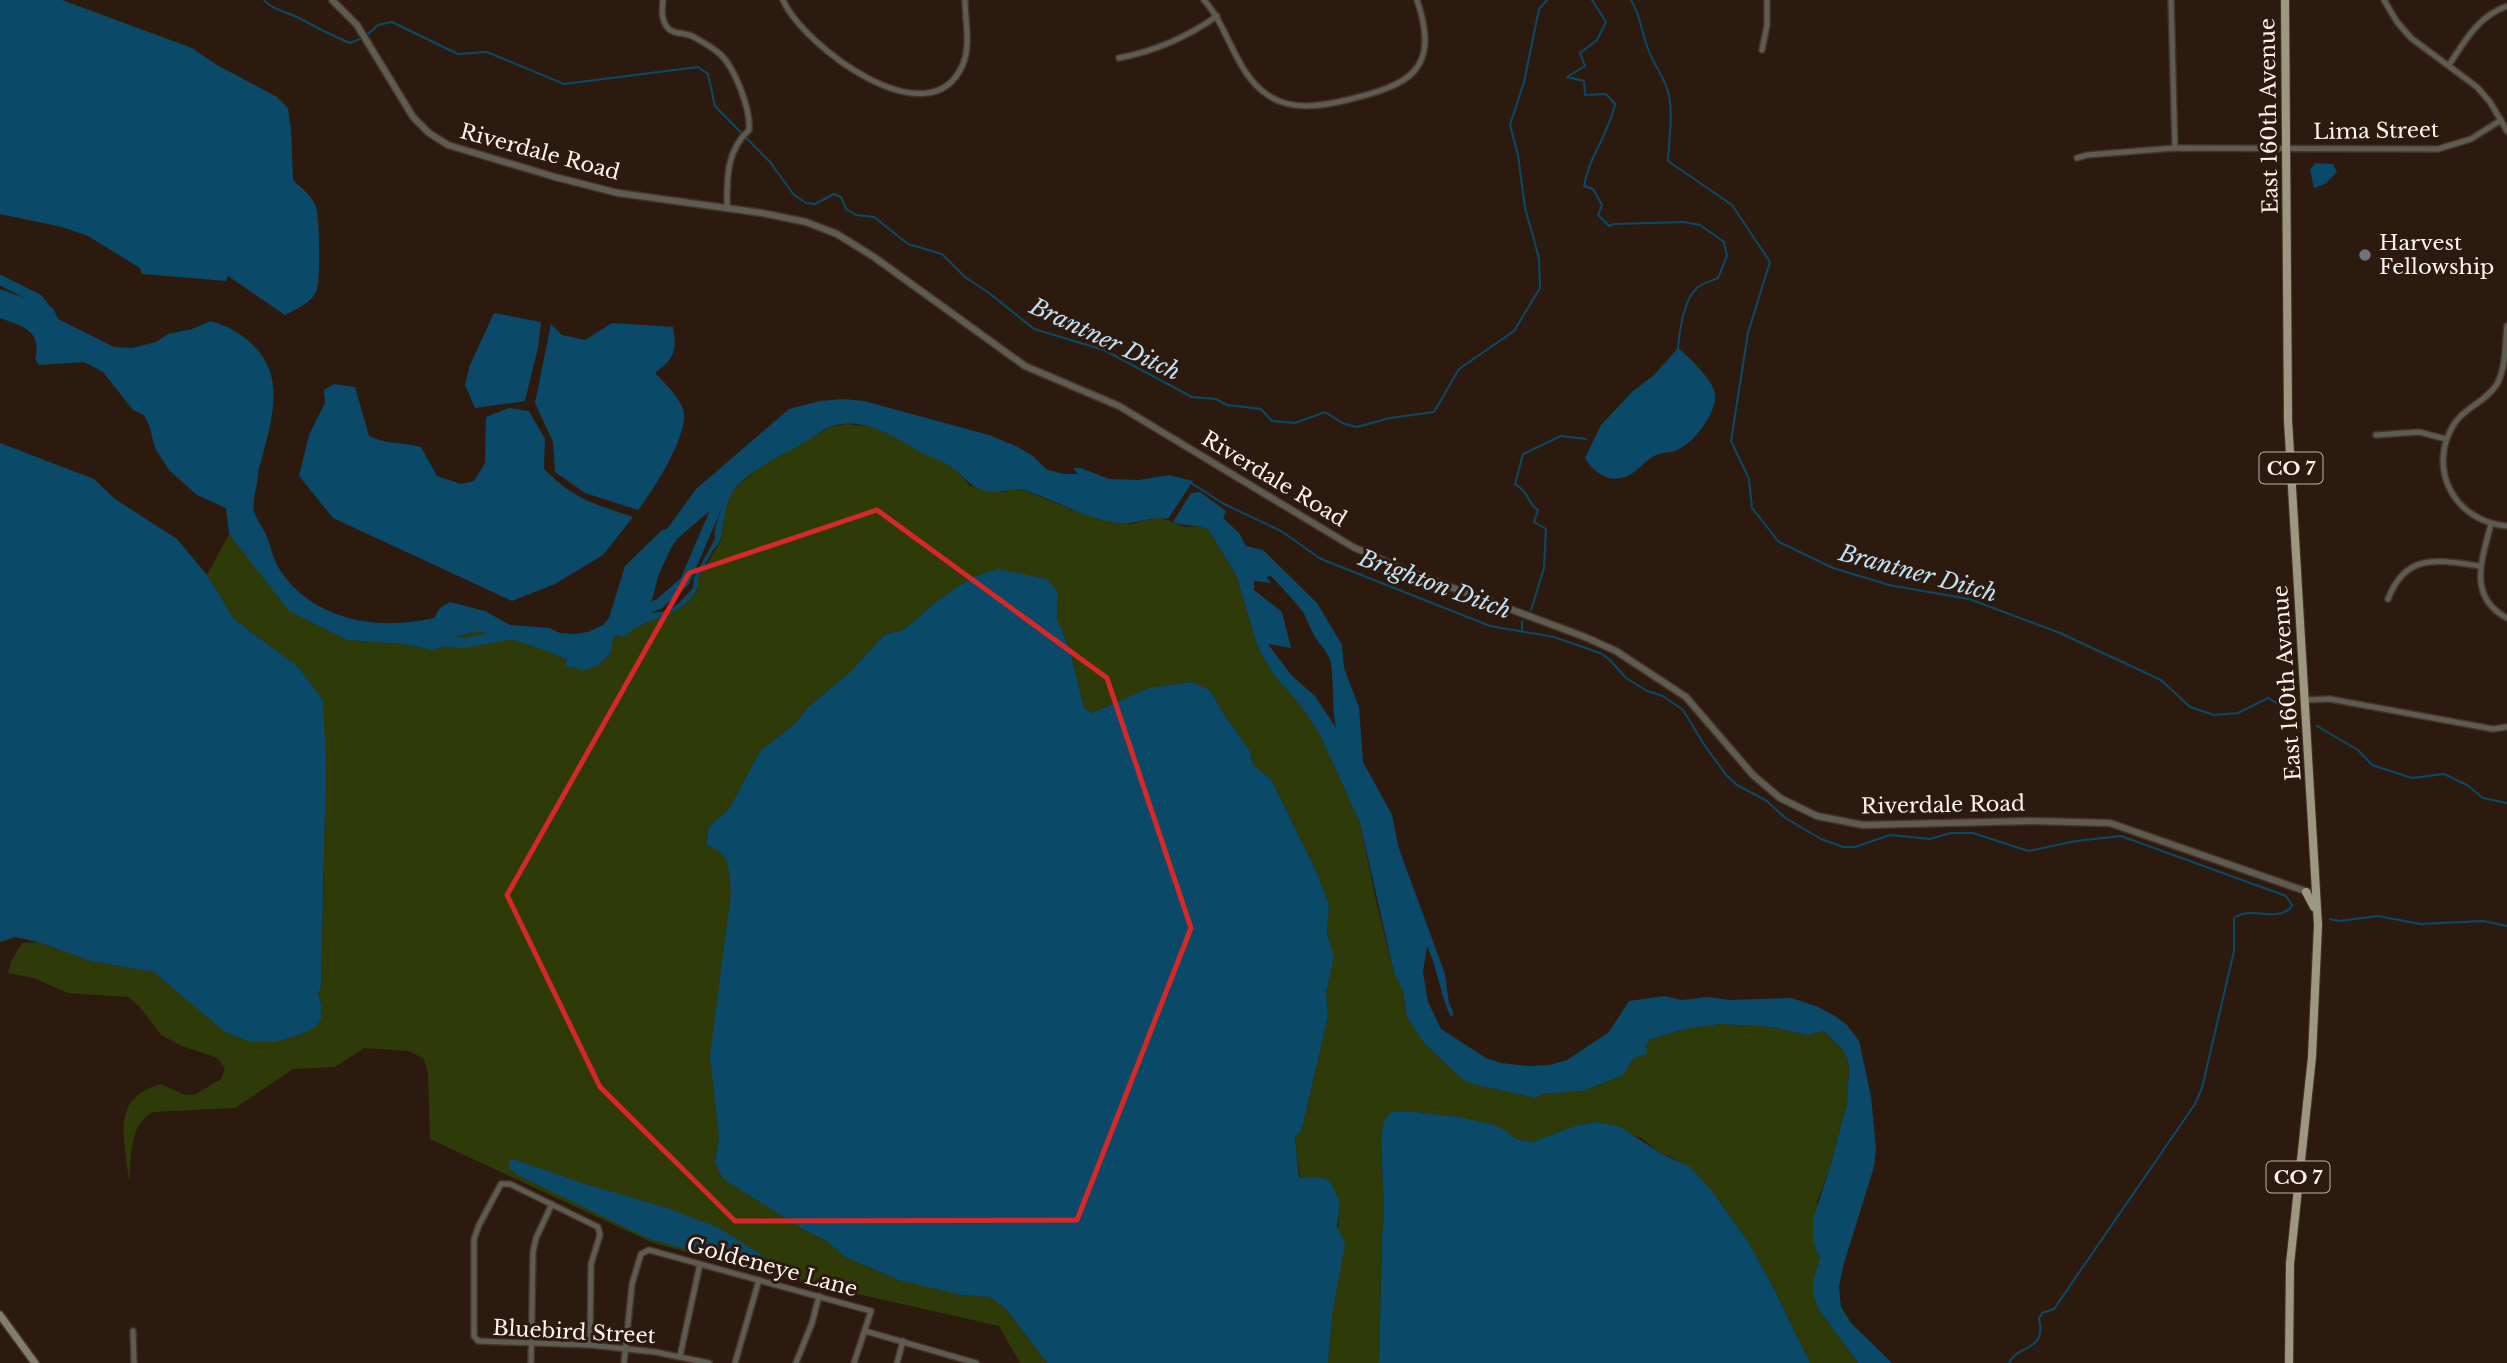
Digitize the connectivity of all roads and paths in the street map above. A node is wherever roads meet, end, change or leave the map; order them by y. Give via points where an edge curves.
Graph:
1 (332, 0) edge
2 (663, 0) edge
3 (965, 0) edge
4 (1203, 0) edge
5 (1417, 0) edge
6 (1767, 0) edge
7 (2171, 0) edge
8 (2285, 0) edge
9 (2384, 0) edge
10 (784, 2) edge
11 (2507, 6) edge
12 (1217, 16) junction
13 (1762, 50) dead end
14 (1119, 58) dead end
15 (2449, 65) junction
16 (2501, 120) junction
17 (2507, 131) edge
18 (2175, 148) junction
19 (2287, 148) junction
20 (2077, 158) dead end
21 (727, 207) junction
22 (2507, 326) edge
23 (2375, 435) dead end
24 (2446, 439) junction
25 (2491, 524) junction
26 (2507, 526) edge
27 (2480, 566) junction
28 (2388, 599) dead end
29 (2507, 618) edge
30 (2305, 700) junction
31 (2507, 727) edge
32 (2306, 892) junction
33 (2317, 893) junction
34 (2318, 935) junction
35 (552, 1204) junction
36 (700, 1264) junction
37 (759, 1280) junction
38 (819, 1296) junction
39 (0, 1315) edge
40 (133, 1331) dead end
41 (865, 1331) junction
42 (903, 1341) junction
43 (531, 1343) junction
44 (590, 1345) junction
45 (625, 1349) junction
46 (680, 1356) junction
47 (958, 1356) junction
48 (35, 1363) edge
49 (135, 1363) edge
50 (531, 1363) edge
51 (624, 1363) edge
52 (709, 1363) edge
53 (735, 1363) edge
54 (796, 1363) edge
55 (855, 1363) edge
56 (898, 1363) edge
57 (956, 1363) edge
58 (976, 1363) edge
59 (2289, 1363) edge

1 - 21 street, Riverdale Road via 363,33 413,117 448,145 618,193
2 - 21 street via 666,26 721,55 748,111 749,130 728,164
3 - 10 street via 965,57 957,74 936,90 917,93 875,82 832,55 800,25
4 - 12 street
5 - 12 street via 1426,42 1416,67 1398,85 1318,106 1271,97 1249,77
6 - 13 street
7 - 18 street
8 - 19 main road, East 160th Avenue / CO 7
9 - 15 street via 2411,38
11 - 15 street via 2483,19
12 - 14 street via 1163,47
15 - 16 street via 2477,87
16 - 17 street
16 - 19 street, Lima Street via 2471,139 2438,149
18 - 19 street, Lima Street
18 - 20 street, Lima Street
19 - 30 main road, East 160th Avenue / CO 7 via 2288,420
21 - 32 street, Riverdale Road via 797,220 837,234 1025,366 1119,406 1353,547 1616,651 1686,697 1753,775 1806,812 1863,825 2109,823
22 - 24 street via 2498,383 2464,413
23 - 24 street via 2418,432
24 - 25 street via 2443,452 2449,488 2459,505
25 - 26 street
25 - 27 street
27 - 28 street via 2425,562 2402,573
27 - 29 street via 2488,602
30 - 31 street via 2330,699 2493,729
30 - 33 main road, East 160th Avenue / CO 7
32 - 33 street, Riverdale Road
32 - 34 main road via 2313,904
33 - 34 main road, East 160th Avenue / CO 7
34 - 59 main road, East 160th Avenue / CO 7 via 2312,1056 2290,1264
35 - 43 street via 534,1247
35 - 43 street, Bluebird Street via 501,1184 474,1239 474,1336 478,1341
35 - 44 street via 599,1230 591,1264
36 - 37 street, Goldeneye Lane
36 - 45 street, Goldeneye Lane via 646,1250 634,1277
36 - 46 street
37 - 38 street, Goldeneye Lane
37 - 53 street
38 - 41 street, Goldeneye Lane via 871,1311
38 - 54 street
39 - 48 main road
40 - 49 street
41 - 42 street
41 - 55 street
42 - 47 street
42 - 56 street
43 - 44 street, Bluebird Street
43 - 50 street
44 - 45 street, Bluebird Street
45 - 46 street, Bluebird Street
45 - 51 street
46 - 52 street, Bluebird Street
47 - 57 street
47 - 58 street

